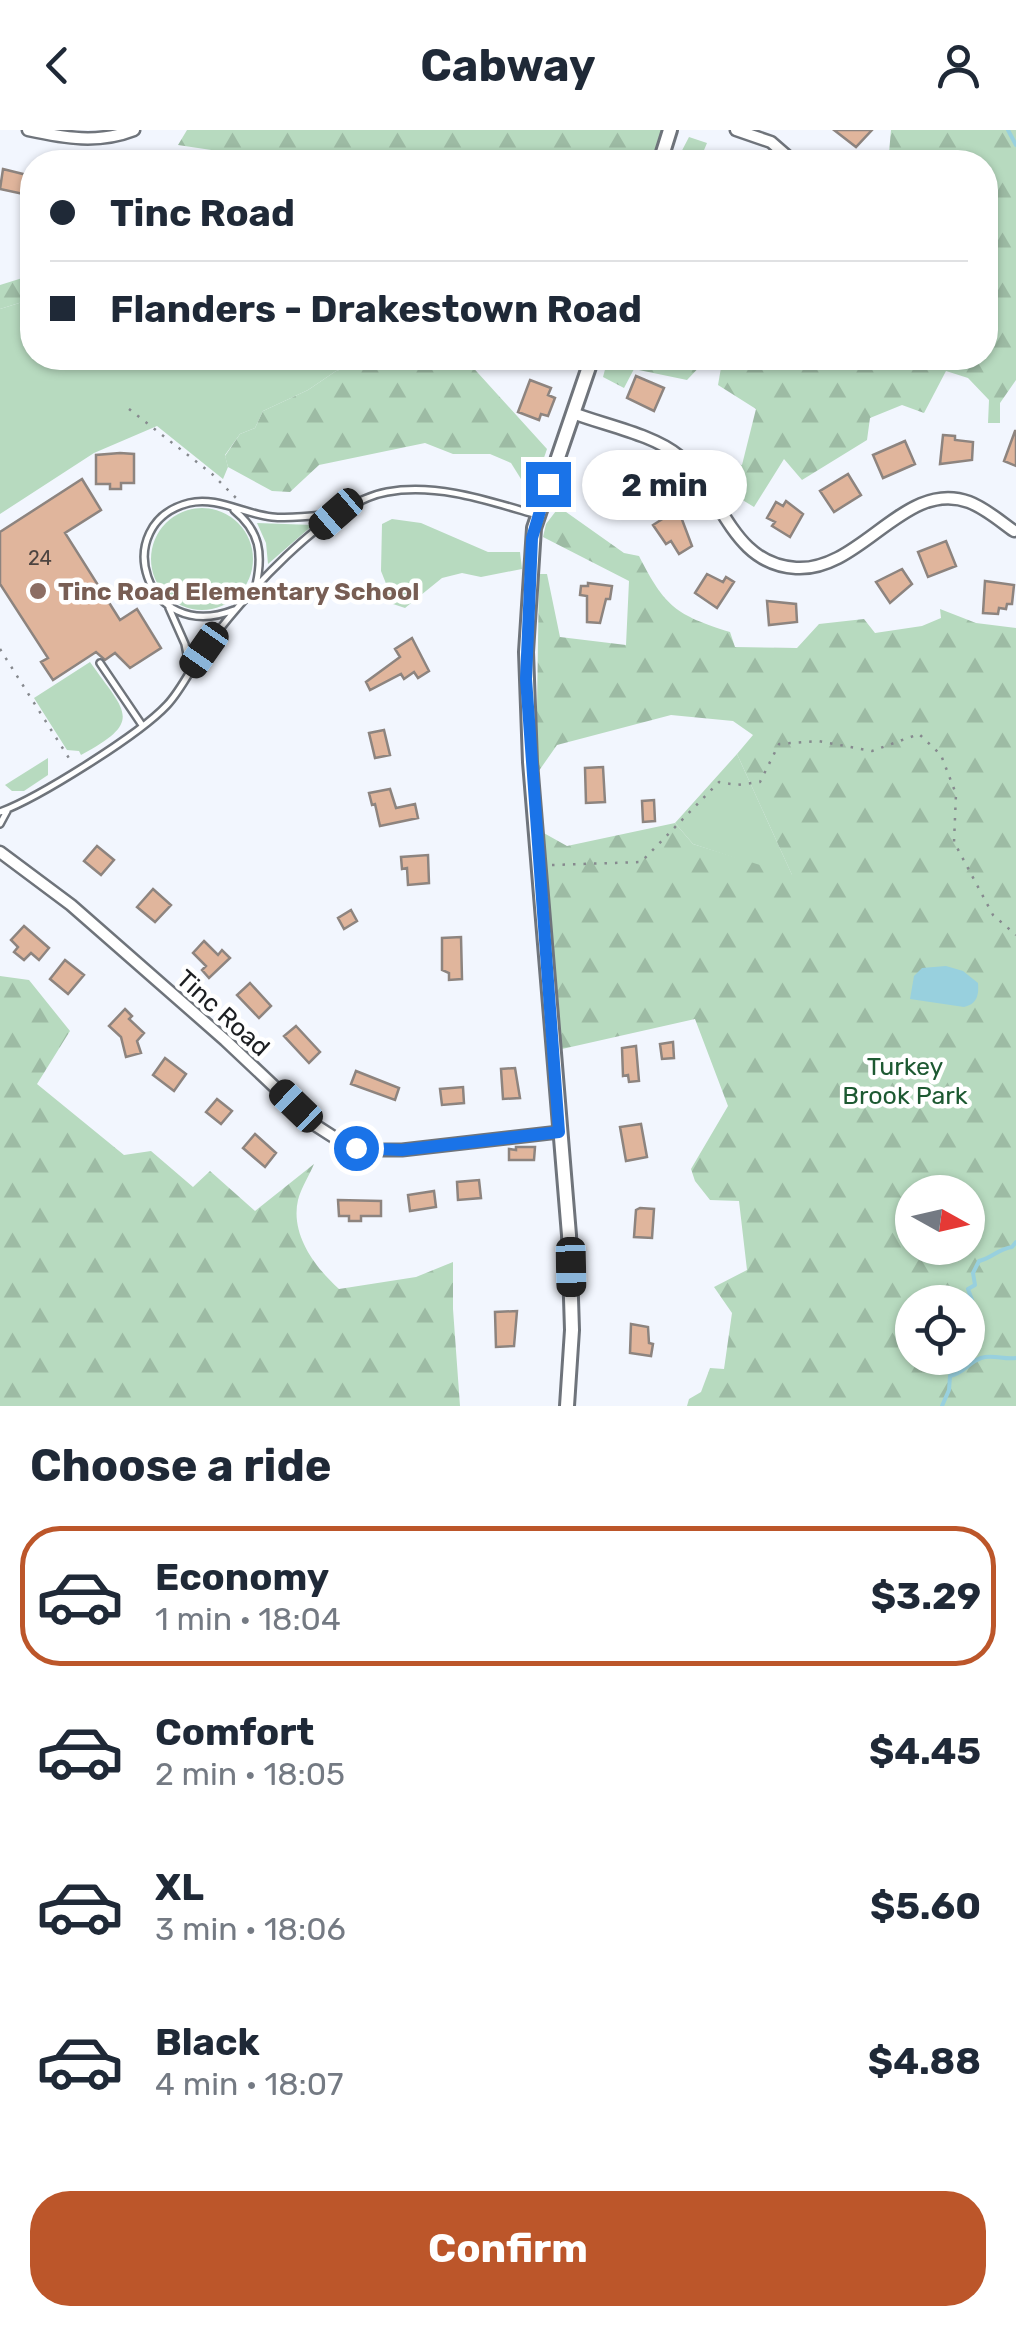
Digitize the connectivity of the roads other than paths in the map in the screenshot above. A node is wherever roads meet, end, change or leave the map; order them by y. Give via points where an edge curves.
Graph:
1 (28, 130) edge
2 (134, 130) edge
3 (736, 130) edge
4 (780, 150) edge
5 (588, 370) edge
6 (573, 413) junction
7 (232, 509) junction
8 (336, 514) junction
9 (537, 515) junction
10 (1014, 531) edge
11 (255, 588) junction
12 (169, 608) junction
13 (236, 609) junction
14 (100, 663) dead end
15 (190, 670) junction
16 (142, 725) junction
17 (9, 809) junction
18 (0, 812) edge
19 (0, 824) edge
20 (0, 852) edge
21 (559, 1132) junction
22 (567, 1406) edge

1 - 2 street via 81,140
3 - 4 street
5 - 6 street
6 - 9 street
6 - 10 street via 671,450 705,484 743,545 785,567 832,561 917,506 944,498 966,500
7 - 8 lane via 284,518
7 - 11 lane via 260,546
7 - 12 lane via 189,503 152,530 145,569
8 - 9 lane via 376,494 408,490 464,495
8 - 11 lane
9 - 21 street via 526,679
11 - 13 lane
12 - 13 lane via 201,618
12 - 15 lane
13 - 15 lane
14 - 16 lane
15 - 16 lane via 166,706
16 - 17 lane
17 - 18 lane
17 - 19 lane
20 - 21 street, Tinc Road via 71,905 343,1144 390,1150
21 - 22 street via 571,1267

